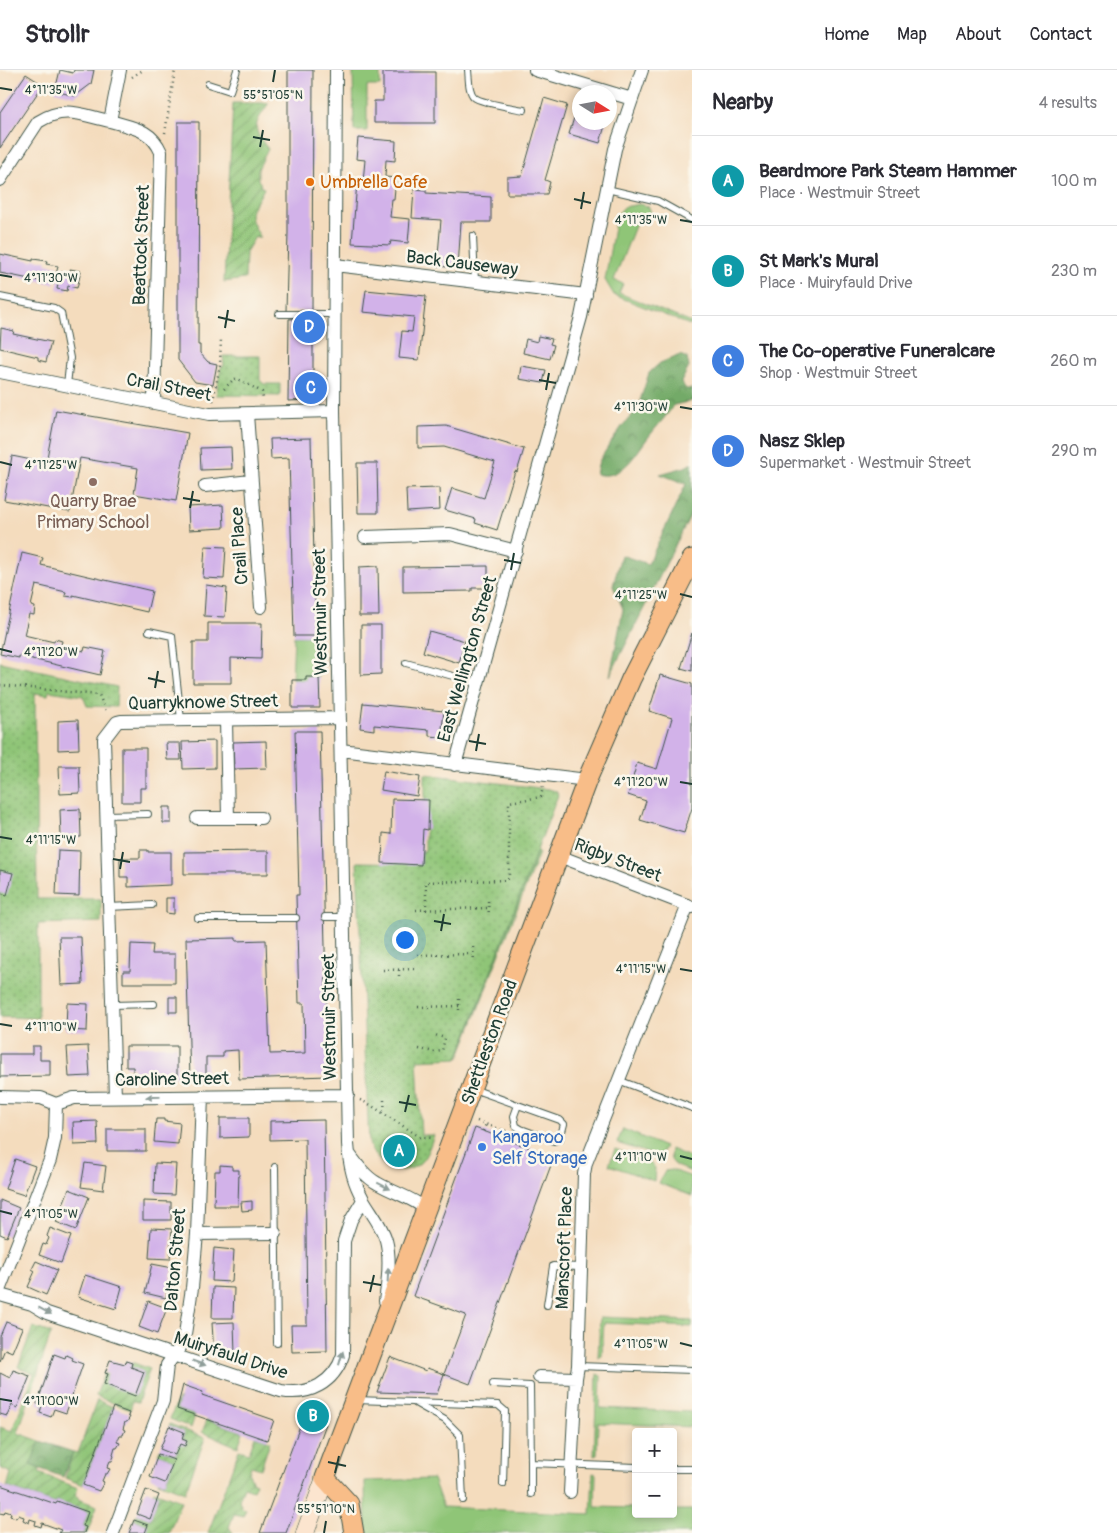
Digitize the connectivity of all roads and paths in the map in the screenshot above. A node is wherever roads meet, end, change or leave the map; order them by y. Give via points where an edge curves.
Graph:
1 (120, 70) edge
2 (175, 70) edge
3 (237, 70) edge
4 (336, 70) edge
5 (468, 70) edge
6 (534, 70) edge
7 (642, 70) edge
8 (208, 84) dead end
9 (632, 99) junction
10 (524, 110) dead end
11 (110, 120) junction
12 (162, 152) junction
13 (0, 180) edge
14 (607, 189) junction
15 (692, 220) edge
16 (473, 236) dead end
17 (335, 265) junction
18 (475, 283) junction
19 (586, 295) junction
20 (0, 297) edge
21 (279, 314) dead end
22 (334, 314) junction
23 (221, 338) dead end
24 (0, 372) edge
25 (67, 385) junction
26 (224, 389) dead end
27 (154, 402) junction
28 (334, 411) junction
29 (265, 413) junction
30 (210, 414) junction
31 (246, 414) junction
32 (251, 481) junction
33 (205, 486) dead end
34 (365, 537) dead end
35 (516, 551) junction
36 (692, 559) edge
37 (261, 607) dead end
38 (149, 631) dead end
39 (406, 663) dead end
40 (478, 683) junction
41 (0, 685) edge
42 (340, 718) junction
43 (181, 720) junction
44 (226, 720) junction
45 (113, 727) junction
46 (341, 750) junction
47 (455, 765) junction
48 (544, 775) junction
49 (587, 780) junction
50 (148, 814) dead end
51 (106, 816) junction
52 (197, 818) dead end
53 (228, 818) junction
54 (261, 818) dead end
55 (559, 856) junction
56 (488, 901) dead end
57 (152, 905) dead end
58 (690, 906) edge
59 (108, 907) junction
60 (488, 908) junction
61 (416, 910) dead end
62 (426, 910) junction
63 (488, 916) dead end
64 (344, 917) junction
65 (198, 918) dead end
66 (296, 918) dead end
67 (325, 918) dead end
68 (473, 947) dead end
69 (474, 954) junction
70 (417, 956) dead end
71 (474, 962) dead end
72 (383, 970) dead end
73 (398, 970) junction
74 (414, 970) dead end
75 (399, 978) dead end
76 (459, 999) dead end
77 (154, 1004) dead end
78 (112, 1006) junction
79 (459, 1006) junction
80 (418, 1007) dead end
81 (460, 1012) dead end
82 (435, 1034) dead end
83 (419, 1050) dead end
84 (618, 1080) junction
85 (471, 1088) junction
86 (348, 1095) junction
87 (202, 1096) junction
88 (0, 1098) edge
89 (115, 1098) junction
90 (384, 1100) dead end
91 (56, 1104) junction
92 (518, 1105) dead end
93 (692, 1108) edge
94 (385, 1115) junction
95 (461, 1116) junction
96 (486, 1124) junction
97 (516, 1126) junction
98 (483, 1131) dead end
99 (453, 1139) junction
100 (349, 1153) junction
101 (275, 1167) dead end
102 (364, 1200) junction
103 (426, 1209) junction
104 (276, 1233) junction
105 (197, 1234) junction
106 (581, 1267) junction
107 (0, 1288) edge
108 (0, 1295) edge
109 (547, 1304) dead end
110 (383, 1324) junction
111 (277, 1343) dead end
112 (173, 1355) junction
113 (692, 1370) edge
114 (577, 1372) junction
115 (540, 1377) dead end
116 (492, 1384) dead end
117 (354, 1400) junction
118 (414, 1403) junction
119 (531, 1463) junction
120 (571, 1464) junction
121 (632, 1467) edge
122 (677, 1469) edge
123 (692, 1470) edge
124 (325, 1478) junction
125 (503, 1484) dead end
126 (570, 1492) dead end
127 (531, 1494) dead end
128 (463, 1500) dead end
129 (113, 1533) edge
130 (305, 1533) edge
131 (354, 1533) edge

1 - 11 street
2 - 12 path
3 - 8 lane via 230,91
4 - 17 street, Westmuir Street
5 - 10 lane via 473,97
6 - 9 street
7 - 9 street, East Wellington Street
9 - 14 street, East Wellington Street via 615,149
11 - 12 street via 148,134
11 - 13 street via 66,112 48,116 38,122
12 - 27 street, Beattock Street
14 - 15 lane via 658,201
14 - 19 street, East Wellington Street
16 - 18 lane
17 - 18 street, Back Causeway
17 - 22 street, Westmuir Street
18 - 19 street, Back Causeway
19 - 35 street, East Wellington Street
20 - 25 lane via 54,308 60,313 70,358
21 - 22 lane
22 - 28 street, Westmuir Street
23 - 30 path via 220,365
24 - 25 street, Crail Street
25 - 27 street, Crail Street
26 - 29 path via 234,379 259,389
27 - 30 street, Crail Street
28 - 29 street, Crail Street
28 - 42 street, Westmuir Street
29 - 31 street, Crail Street
30 - 31 street, Crail Street
31 - 32 street, Crail Place
32 - 33 street, Crail Place
32 - 37 street, Crail Place
34 - 35 street via 450,534
35 - 40 street, East Wellington Street
36 - 49 main road, Shettleston Road via 631,679
38 - 43 lane via 172,636
39 - 40 lane
40 - 47 street, East Wellington Street
41 - 45 path via 100,694
42 - 44 street, Quarryknowe Street
42 - 46 street, Westmuir Street
43 - 44 street, Quarryknowe Street
43 - 45 street, Quarryknowe Street via 120,721
44 - 53 street
45 - 51 street, Quarryknowe Street via 103,744
46 - 47 street
46 - 64 street, Westmuir Street
47 - 48 street
48 - 49 street
48 - 62 path via 541,797 509,802 509,878 426,882
49 - 55 main road, Shettleston Road
50 - 51 lane
51 - 59 street, Quarryknowe Street
52 - 53 street
53 - 54 street
55 - 58 street, Rigby Street
55 - 85 main road, Shettleston Road
56 - 60 path
57 - 59 lane
58 - 84 street, Manscroft Place
59 - 78 street, Quarryknowe Street
60 - 62 path
60 - 63 path
61 - 62 path
64 - 67 lane
64 - 86 street, Westmuir Street
65 - 66 lane
68 - 69 path
69 - 70 path
69 - 71 path
72 - 73 path
73 - 74 path
73 - 75 path
76 - 79 path
77 - 78 lane
78 - 89 street, Quarryknowe Street
79 - 80 path
79 - 81 path
82 - 83 path via 444,1038 442,1051
84 - 93 lane
84 - 106 street, Manscroft Place via 584,1174
85 - 95 main road, Shettleston Road
85 - 97 lane via 564,1124 560,1139 554,1141
86 - 87 street, Caroline Street
86 - 94 path via 370,1104
86 - 100 street, Westmuir Street
87 -> 89 street, Caroline Street
87 - 105 street, Dalton Street
88 - 91 street, Caroline Street via 41,1098
89 - 91 street, Caroline Street via 74,1098
90 - 94 path
91 - 107 street via 55,1138 50,1160
92 - 97 lane via 514,1116
94 - 99 path via 420,1137
95 - 96 path
95 - 99 main road, Shettleston Road
96 - 97 path via 505,1131
96 - 98 path
99 - 103 main road, Shettleston Road
100 - 102 street, Westmuir Street via 353,1175
100 -> 103 street via 378,1184 418,1202
101 - 104 lane
110 -> 102 street, Westmuir Street via 388,1250 382,1229
112 -> 102 street, Muiryfauld Drive via 281,1391 305,1392 324,1383 336,1370 343,1355 344,1241 351,1220
103 - 110 main road, Shettleston Road
104 - 105 street
104 - 111 lane
105 - 112 street, Dalton Street via 185,1334
106 - 109 lane via 553,1266
106 - 114 street, Manscroft Place
108 -> 112 street, Muiryfauld Drive
110 - 117 main road, Shettleston Road
112 - 129 street, Dalton Street via 166,1370 163,1401
113 - 114 lane
114 - 115 street
114 - 120 street, Manscroft Place
116 - 119 lane via 530,1386
117 - 118 lane
117 - 124 main road, Shettleston Road
118 - 125 lane via 498,1405 504,1409
118 - 128 lane via 445,1420 460,1434
119 - 120 lane
119 - 127 lane
120 - 121 lane
120 - 126 street, Manscroft Place
122 - 123 lane
124 - 130 street, Shettleston Road
124 - 131 main road via 349,1504

